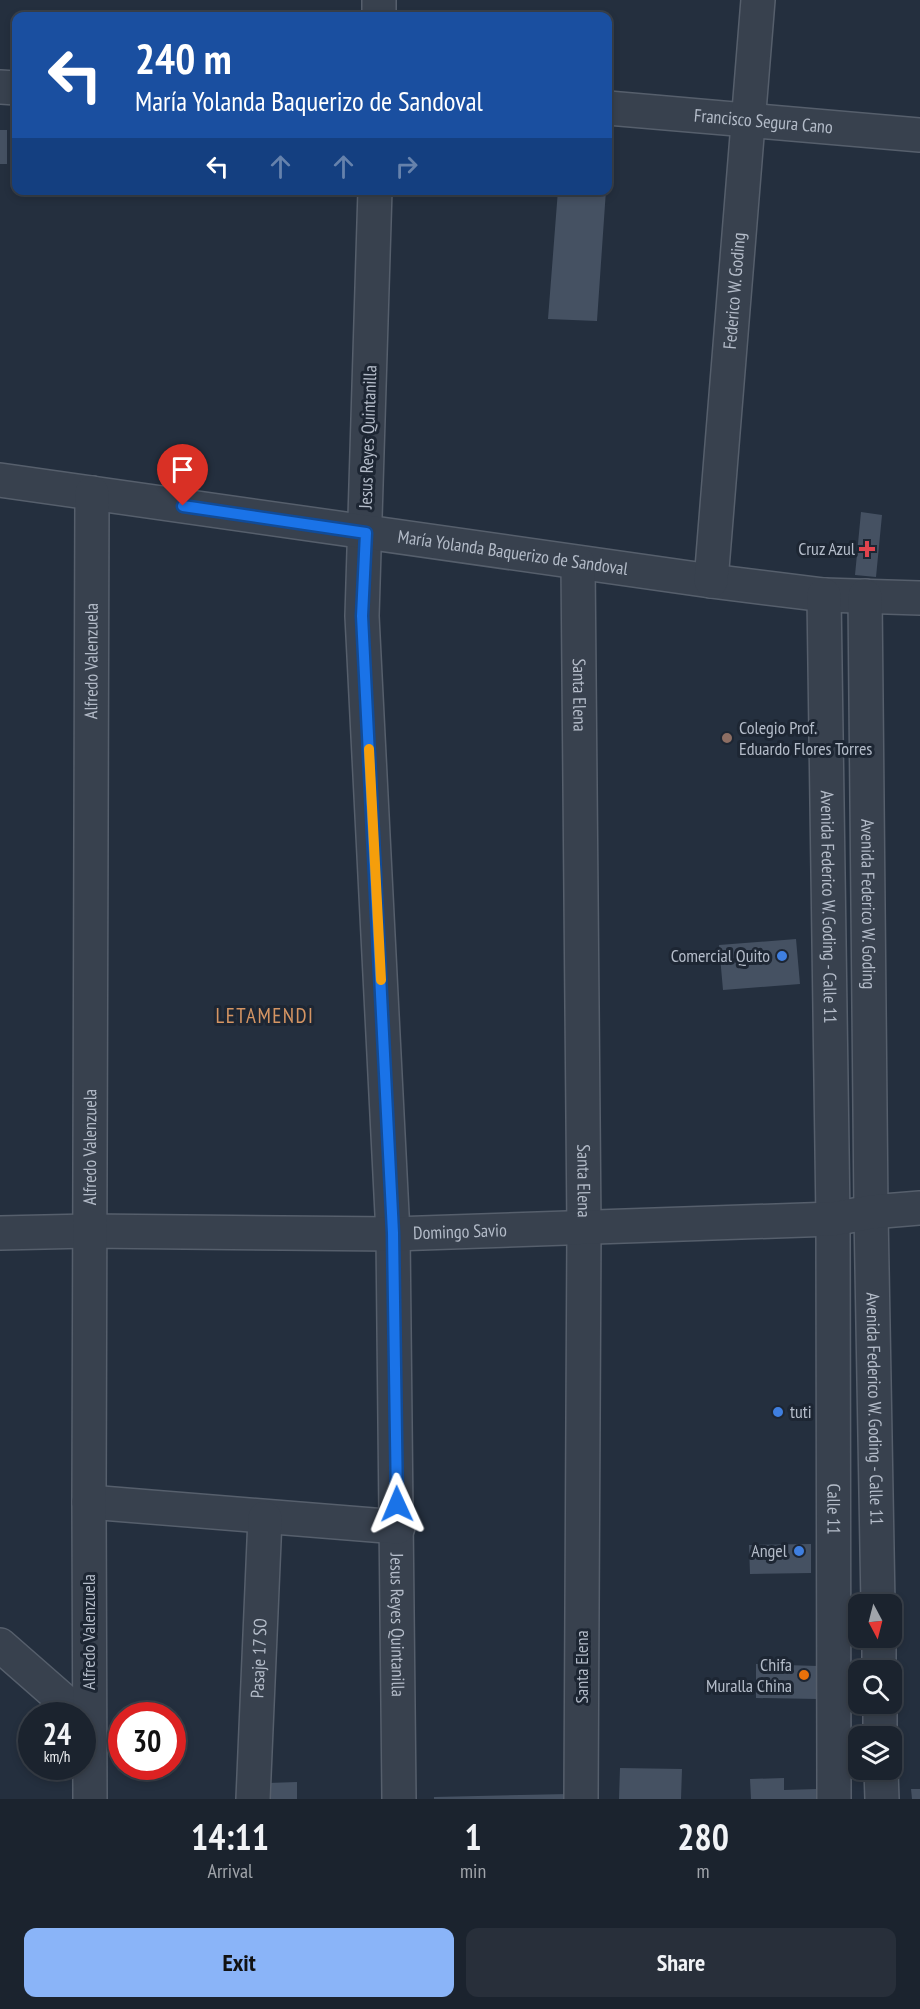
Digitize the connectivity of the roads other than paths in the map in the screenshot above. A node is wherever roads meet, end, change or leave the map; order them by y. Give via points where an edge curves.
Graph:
1 (758, 0) edge
2 (612, 108) edge
3 (750, 119) junction
4 (920, 135) edge
5 (375, 195) edge
6 (0, 480) edge
7 (92, 493) junction
8 (366, 533) junction
9 (578, 563) junction
10 (711, 581) junction
11 (824, 595) junction
12 (865, 596) junction
13 (920, 598) edge
14 (920, 1208) edge
15 (871, 1212) junction
16 (833, 1219) junction
17 (584, 1228) junction
18 (89, 1231) junction
19 (0, 1233) edge
20 (393, 1233) junction
21 (89, 1502) junction
22 (265, 1518) junction
23 (398, 1527) junction
24 (878, 1594) edge
25 (0, 1645) edge
26 (66, 1702) edge
27 (84, 1702) edge
28 (89, 1780) edge
29 (881, 1780) edge
30 (90, 1799) edge
31 (253, 1799) edge
32 (399, 1799) edge
33 (581, 1799) edge
34 (834, 1799) edge
35 (882, 1799) edge

1 - 3 street, Federico W. Goding
2 - 3 street, Francisco Segura Cano
3 - 4 street, Francisco Segura Cano
3 - 10 street, Federico W. Goding
5 - 8 street, Jesus Reyes Quintanilla
6 - 7 street, María Yolanda Baquerizo de Sandoval
7 - 8 street, María Yolanda Baquerizo de Sandoval
7 - 18 street, Alfredo Valenzuela
8 - 9 street, María Yolanda Baquerizo de Sandoval
8 - 20 street, Jesus Reyes Quintanilla via 362,616
9 - 10 street, María Yolanda Baquerizo de Sandoval
9 - 17 street, Santa Elena
10 - 11 street, María Yolanda Baquerizo de Sandoval
11 - 12 street, María Yolanda Baquerizo de Sandoval
11 - 16 street, Avenida Federico W. Goding - Calle 11
12 - 13 street, María Yolanda Baquerizo de Sandoval
12 - 15 street, Avenida Federico W. Goding
14 - 15 street, Domingo Savio
15 - 16 street, Domingo Savio
15 - 24 street, Avenida Federico W. Goding - Calle 11
16 - 17 street, Domingo Savio
16 - 34 street, Calle 11
17 - 20 street, Domingo Savio
17 - 33 street, Santa Elena
18 - 19 street, Domingo Savio
18 - 20 street, Domingo Savio
18 - 21 street, Alfredo Valenzuela
20 - 23 street, Jesus Reyes Quintanilla
21 - 22 street
21 - 27 street, Alfredo Valenzuela
22 - 23 street
22 - 31 street, Pasaje 17 SO
23 - 32 street, Jesus Reyes Quintanilla
25 - 26 street
28 - 30 street, Alfredo Valenzuela
29 - 35 street

